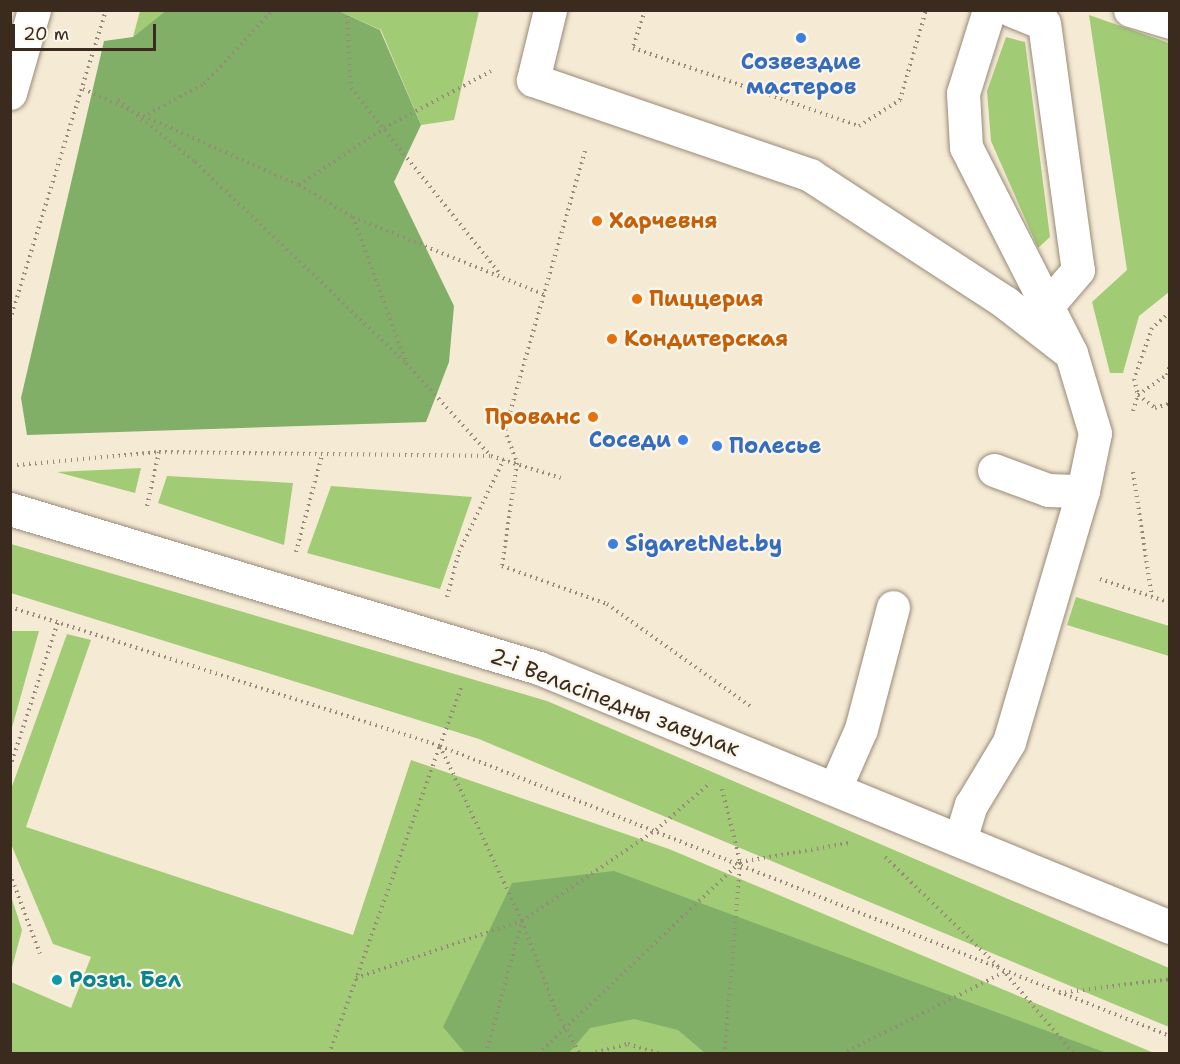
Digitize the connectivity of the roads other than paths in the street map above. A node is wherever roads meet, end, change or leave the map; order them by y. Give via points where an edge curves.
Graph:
1 (34, 10) edge
2 (550, 10) edge
3 (989, 10) edge
4 (1011, 10) edge
5 (1130, 10) edge
6 (1170, 22) edge
7 (10, 93) edge
8 (1047, 306) junction
9 (1071, 353) junction
10 (994, 470) dead end
11 (1083, 491) junction
12 (10, 509) edge
13 (893, 608) dead end
14 (835, 788) junction
15 (960, 840) junction
16 (1170, 927) edge

1 - 7 street
2 - 9 street via 533,80 810,175 1006,303
3 - 8 street via 963,93 966,147
4 - 8 street via 1044,23 1078,270
5 - 6 street
8 - 9 street
9 - 11 street via 1095,433
10 - 11 street via 1048,490
11 - 15 street via 1009,742 971,805
12 - 14 street, 2-і Веласіпедны завулак via 539,668
13 - 14 street via 861,729
14 - 15 street, 2-і Веласіпедны завулак
15 - 16 street, 2-і Веласіпедны завулак

